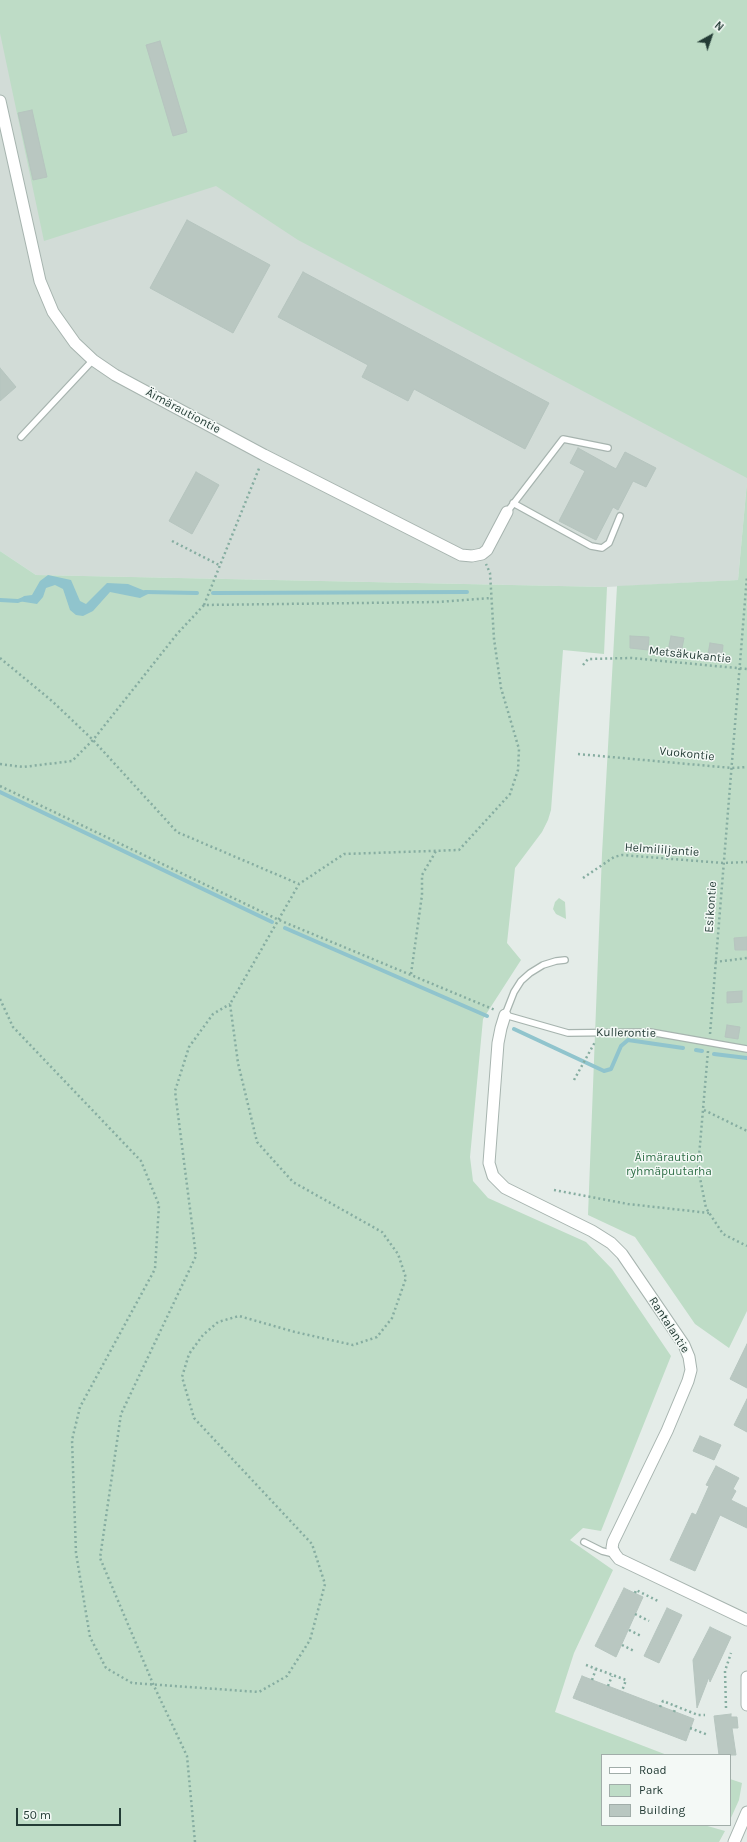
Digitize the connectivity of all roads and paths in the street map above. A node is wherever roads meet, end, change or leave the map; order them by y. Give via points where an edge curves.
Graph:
1 (0, 101) edge
2 (93, 360) junction
3 (21, 437) dead end
4 (608, 448) dead end
5 (264, 455) junction
6 (510, 508) junction
7 (620, 516) dead end
8 (172, 541) dead end
9 (482, 554) junction
10 (219, 565) junction
11 (747, 576) edge
12 (491, 598) junction
13 (204, 605) junction
14 (0, 658) edge
15 (583, 666) dead end
16 (739, 669) junction
17 (747, 669) edge
18 (93, 740) junction
19 (578, 754) dead end
20 (0, 764) edge
21 (747, 767) edge
22 (732, 768) junction
23 (0, 786) edge
24 (436, 852) junction
25 (747, 862) edge
26 (723, 863) junction
27 (583, 878) dead end
28 (299, 884) junction
29 (279, 920) junction
30 (747, 958) edge
31 (565, 960) dead end
32 (715, 962) junction
33 (410, 974) junction
34 (0, 999) edge
35 (230, 1004) junction
36 (505, 1015) junction
37 (599, 1033) junction
38 (709, 1043) junction
39 (747, 1049) edge
40 (574, 1080) dead end
41 (704, 1110) junction
42 (747, 1131) edge
43 (554, 1190) dead end
44 (710, 1213) junction
45 (747, 1246) edge
46 (584, 1542) dead end
47 (615, 1554) junction
48 (635, 1593) dead end
49 (658, 1601) dead end
50 (634, 1614) dead end
51 (747, 1620) edge
52 (648, 1621) dead end
53 (629, 1630) dead end
54 (641, 1636) dead end
55 (622, 1645) dead end
56 (634, 1651) dead end
57 (731, 1653) dead end
58 (586, 1665) dead end
59 (596, 1669) junction
60 (612, 1676) junction
61 (747, 1677) edge
62 (592, 1680) dead end
63 (154, 1686) junction
64 (608, 1686) dead end
65 (622, 1691) dead end
66 (747, 1704) edge
67 (676, 1706) junction
68 (660, 1707) dead end
69 (726, 1708) dead end
70 (674, 1712) dead end
71 (705, 1715) dead end
72 (690, 1728) dead end
73 (708, 1735) dead end
74 (747, 1812) edge
75 (195, 1842) edge
76 (734, 1842) edge

1 - 2 street, Äimärautiontie via 40,281 53,312 75,343
2 - 3 lane
2 - 5 street, Äimärautiontie via 115,375
4 - 6 lane via 563,439
5 - 9 street, Äimärautiontie via 461,555
5 - 10 path
6 - 7 lane via 592,546 602,548 609,543
6 - 9 street via 487,550
8 - 10 path
9 - 12 path via 490,574
10 - 13 path
11 - 16 path, Esikontie
12 - 13 path via 438,602
12 - 24 path via 501,688 519,749 518,770 510,794 459,850
13 - 18 path via 177,634
14 - 18 path via 52,701
15 - 16 path, Metsäkukantie via 588,659 631,658
16 - 17 path, Metsäkukantie
16 - 22 path, Esikontie
18 - 20 path via 72,761 23,767
18 - 28 path via 178,832
19 - 22 path, Vuokontie
21 - 22 path, Vuokontie
22 - 26 path, Esikontie
23 - 29 path
24 - 28 path via 344,854
24 - 33 path via 422,875 422,895
25 - 26 path, Helmililjantie
26 - 27 path, Helmililjantie via 622,855 614,857
26 - 32 path, Esikontie
28 - 29 path
29 - 33 path
29 - 35 path
30 - 32 path
31 - 36 lane via 543,965 530,973 514,992
32 - 38 path, Esikontie
33 - 36 path
34 - 63 path via 13,1027 141,1161 159,1205 155,1269 80,1407 72,1440 76,1553 90,1637 106,1668 132,1683
35 - 63 path via 213,1014 189,1047 175,1091 196,1256 121,1414 100,1558
35 - 63 path via 238,1063 257,1142 293,1182 382,1232 398,1254 406,1278 392,1318 377,1337 354,1345 240,1316 218,1322 189,1354 182,1377 194,1418 312,1544 325,1584 310,1640 287,1676 259,1692
36 - 37 lane, Kullerontie via 568,1032
36 - 47 street, Rantalantie via 498,1043 489,1163 493,1176 505,1188 592,1231 622,1254 684,1345 689,1357 691,1370 688,1382 613,1542
37 - 38 lane, Kullerontie via 650,1032
37 - 40 path
38 - 39 lane, Kullerontie
38 - 41 path, Esikontie
41 - 42 path
41 - 44 path, Esikontie via 698,1168 706,1208
43 - 44 path via 628,1204
44 - 45 path, Esikontie via 722,1234
46 - 47 lane
47 - 51 street via 619,1559
48 - 49 path via 636,1590
50 - 52 path
53 - 54 path
55 - 56 path
57 - 69 path via 724,1671
58 - 59 path
59 - 60 path
59 - 62 path
60 - 64 path
60 - 65 path via 626,1680
61 - 66 street
63 - 75 path via 187,1756
67 - 68 path via 662,1701
67 - 70 path
67 - 71 path via 698,1715
72 - 73 path
74 - 76 street

